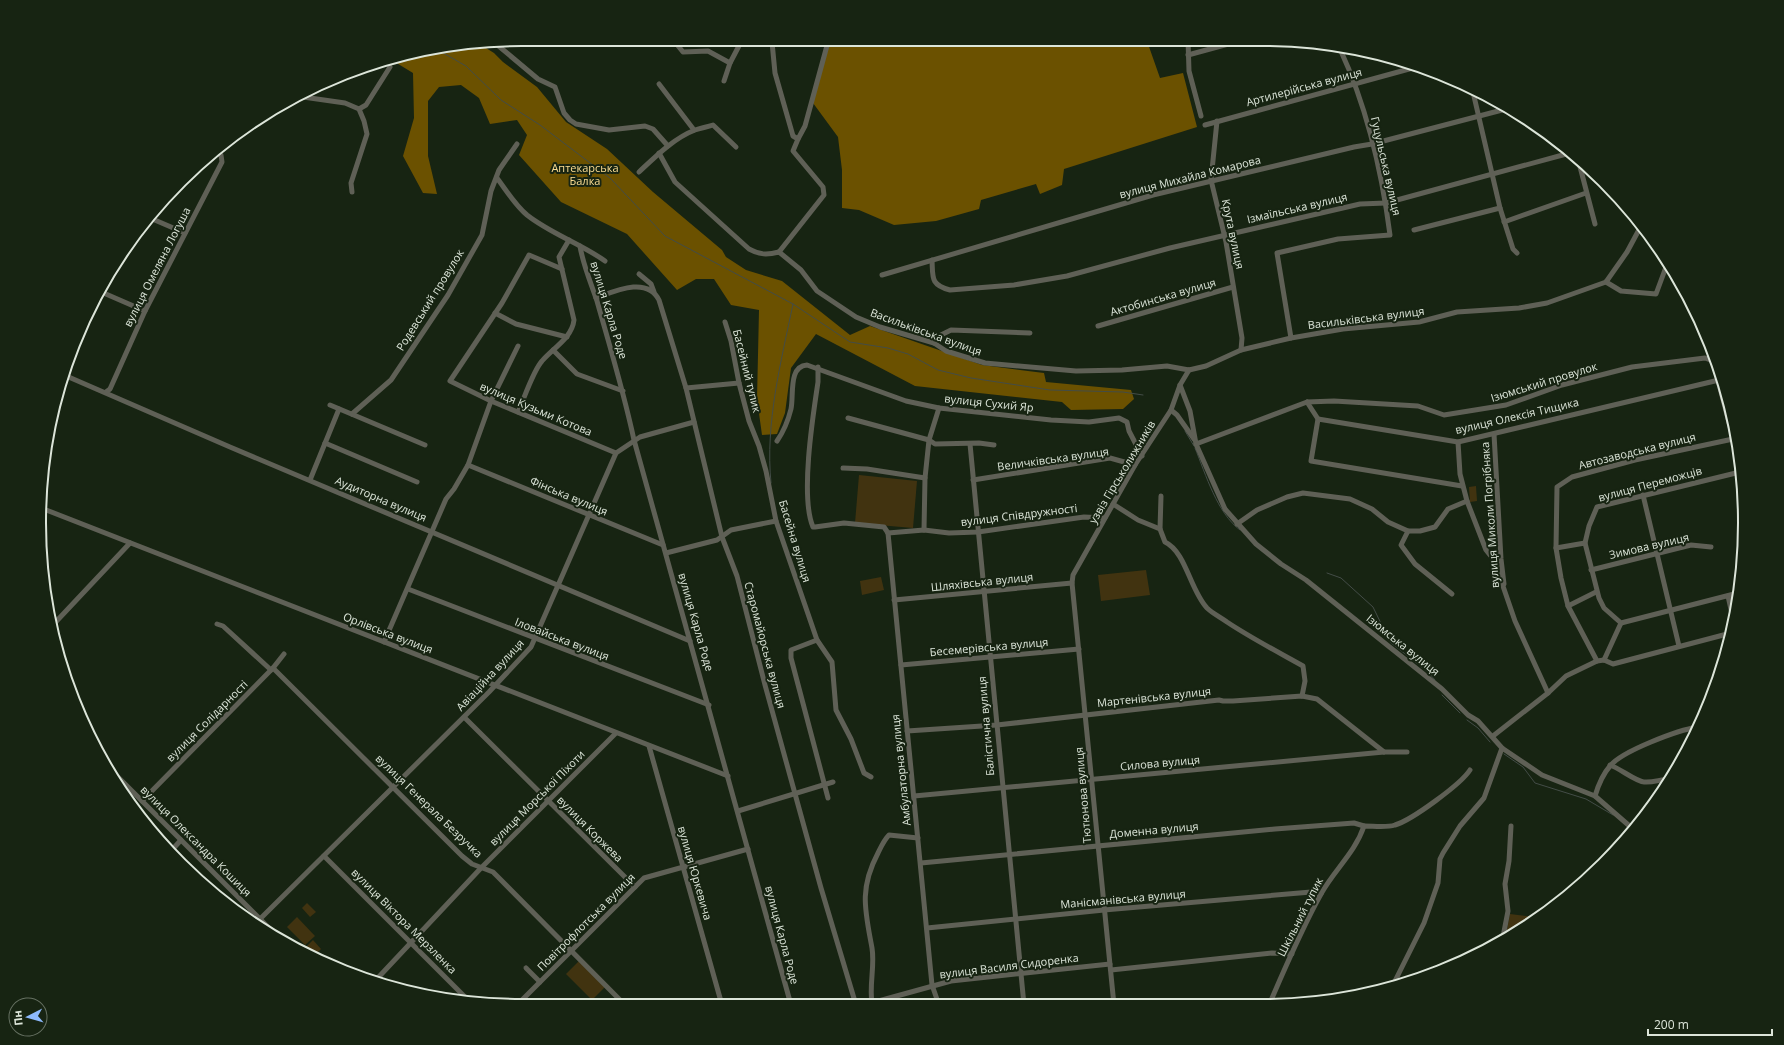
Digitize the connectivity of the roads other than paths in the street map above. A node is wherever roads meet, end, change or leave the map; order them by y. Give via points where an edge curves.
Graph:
1 (678, 46) edge
2 (739, 46) edge
3 (772, 46) edge
4 (827, 46) edge
5 (1188, 46) edge
6 (1221, 46) edge
7 (499, 47) edge
8 (1342, 53) edge
9 (1188, 55) junction
10 (730, 63) junction
11 (390, 67) dead end
12 (1409, 69) edge
13 (724, 81) dead end
14 (1356, 83) junction
15 (659, 84) dead end
16 (1474, 96) edge
17 (307, 98) edge
18 (359, 110) junction
19 (1501, 110) edge
20 (1201, 116) dead end
21 (1479, 116) junction
22 (1217, 121) junction
23 (1205, 125) dead end
24 (694, 130) junction
25 (798, 139) junction
26 (517, 144) dead end
27 (1372, 144) junction
28 (668, 146) junction
29 (736, 147) dead end
30 (659, 152) junction
31 (220, 154) edge
32 (1565, 155) edge
33 (1580, 168) edge
34 (640, 172) dead end
35 (1492, 175) junction
36 (497, 178) junction
37 (1211, 180) junction
38 (352, 192) dead end
39 (1586, 193) junction
40 (1386, 204) junction
41 (1500, 208) junction
42 (154, 220) edge
43 (1504, 222) junction
44 (1595, 224) dead end
45 (1414, 230) dead end
46 (1639, 230) edge
47 (185, 233) junction
48 (1224, 235) junction
49 (569, 240) junction
50 (580, 246) junction
51 (778, 252) junction
52 (1517, 253) dead end
53 (605, 260) dead end
54 (932, 260) junction
55 (562, 269) junction
56 (1665, 269) edge
57 (639, 274) dead end
58 (882, 275) dead end
59 (1606, 282) junction
60 (1233, 287) junction
61 (654, 292) junction
62 (105, 294) edge
63 (596, 298) junction
64 (144, 311) junction
65 (495, 313) junction
66 (725, 322) dead end
67 (1098, 326) dead end
68 (1030, 333) dead end
69 (567, 337) junction
70 (1291, 338) junction
71 (934, 343) junction
72 (518, 346) dead end
73 (553, 350) junction
74 (1241, 350) junction
75 (1709, 360) edge
76 (818, 367) junction
77 (1189, 370) junction
78 (69, 376) edge
79 (1716, 381) edge
80 (739, 383) junction
81 (1180, 385) junction
82 (686, 388) junction
83 (623, 390) junction
84 (106, 392) junction
85 (491, 401) junction
86 (1307, 402) junction
87 (330, 405) dead end
88 (938, 408) junction
89 (339, 409) junction
90 (1171, 410) junction
91 (518, 412) junction
92 (352, 414) junction
93 (848, 418) dead end
94 (1318, 419) junction
95 (694, 422) junction
96 (1494, 434) junction
97 (634, 440) junction
98 (929, 440) junction
99 (1731, 440) edge
100 (777, 441) dead end
101 (1458, 442) junction
102 (325, 443) junction
103 (1196, 443) junction
104 (970, 444) junction
105 (425, 445) dead end
106 (994, 445) dead end
107 (759, 446) joint
108 (616, 453) junction
109 (1142, 456) junction
110 (468, 465) junction
111 (1135, 465) junction
112 (843, 468) dead end
113 (1735, 473) edge
114 (925, 478) junction
115 (310, 480) junction
116 (973, 480) junction
117 (417, 482) dead end
118 (1462, 486) junction
119 (1643, 495) junction
120 (1161, 496) dead end
121 (1467, 501) junction
122 (1114, 504) junction
123 (46, 510) edge
124 (588, 515) junction
125 (1105, 518) junction
126 (776, 521) junction
127 (1237, 524) junction
128 (1160, 529) junction
129 (924, 530) junction
130 (1408, 531) junction
131 (433, 532) junction
132 (978, 532) junction
133 (888, 533) junction
134 (722, 537) junction
135 (130, 543) junction
136 (1585, 543) junction
137 (663, 545) junction
138 (1711, 547) dead end
139 (1556, 548) junction
140 (666, 553) junction
141 (1656, 553) junction
142 (1591, 570) junction
143 (1072, 583) junction
144 (558, 585) junction
145 (408, 589) junction
146 (984, 592) junction
147 (1596, 592) junction
148 (1452, 594) dead end
149 (1506, 595) junction
150 (1732, 595) edge
151 (1728, 596) junction
152 (894, 600) junction
153 (1568, 606) junction
154 (1730, 607) edge
155 (1670, 611) junction
156 (56, 621) edge
157 (1621, 623) junction
158 (217, 624) dead end
159 (1725, 635) edge
160 (534, 639) junction
161 (817, 640) junction
162 (690, 641) junction
163 (384, 642) junction
164 (1679, 646) junction
165 (1079, 649) junction
166 (284, 654) dead end
167 (990, 657) junction
168 (1604, 660) junction
169 (1597, 661) junction
170 (901, 665) junction
171 (272, 669) junction
172 (495, 685) junction
173 (1548, 694) junction
174 (1302, 696) junction
175 (709, 705) junction
176 (1086, 715) junction
177 (464, 717) junction
178 (996, 724) junction
179 (1691, 729) edge
180 (907, 731) junction
181 (616, 733) junction
182 (1493, 736) junction
183 (649, 746) junction
184 (1502, 748) junction
185 (1384, 752) junction
186 (1407, 752) dead end
187 (1610, 765) junction
188 (1470, 770) dead end
189 (728, 776) junction
190 (871, 777) dead end
191 (1092, 780) junction
192 (1662, 780) edge
193 (123, 782) edge
194 (834, 782) dead end
195 (824, 784) junction
196 (394, 787) junction
197 (1002, 788) junction
198 (795, 793) junction
199 (914, 796) junction
200 (1595, 796) junction
201 (828, 798) dead end
202 (142, 801) junction
203 (549, 802) junction
204 (738, 811) junction
205 (1364, 826) junction
206 (1511, 826) dead end
207 (1629, 826) edge
208 (918, 838) junction
209 (181, 840) junction
210 (1098, 845) junction
211 (174, 847) edge
212 (748, 849) junction
213 (1010, 855) junction
214 (324, 856) junction
215 (921, 863) junction
216 (481, 868) junction
217 (683, 868) junction
218 (635, 887) junction
219 (1321, 894) junction
220 (1104, 910) junction
221 (1015, 919) junction
222 (260, 920) joint
223 (927, 928) junction
224 (1504, 933) edge
225 (411, 943) junction
226 (571, 950) junction
227 (1292, 954) junction
228 (1110, 964) junction
229 (526, 968) dead end
230 (1110, 970) junction
231 (1020, 973) junction
232 (379, 977) edge
233 (1396, 980) edge
234 (540, 982) junction
235 (932, 985) junction
236 (463, 995) edge
237 (523, 999) edge
238 (619, 999) edge
239 (720, 999) edge
240 (790, 999) edge
241 (854, 999) edge
242 (869, 999) edge
243 (885, 999) edge
244 (937, 999) edge
245 (1023, 999) edge
246 (1113, 999) edge
247 (1272, 999) edge

1 - 10 street via 683,52 708,51
2 - 10 street
3 - 25 street via 775,73 793,136
4 - 25 street via 805,126
5 - 9 street
6 - 9 street
7 - 28 street via 538,80 555,87 564,113 576,124 609,130 645,126 653,129
8 - 14 street, Гуцульська вулиця
9 - 20 street
10 - 13 street
11 - 18 street via 366,105
12 - 14 street, Артилерійська вулиця
14 - 22 street, Артилерійська вулиця
14 - 27 street, Гуцульська вулиця
15 - 24 street
16 - 21 street
17 - 18 street via 345,103
18 - 38 street via 367,134 351,183
19 - 21 street, вулиця Михайла Комарова
21 - 27 street, вулиця Михайла Комарова
21 - 35 street
22 - 23 street, Артилерійська вулиця
22 - 37 street, Крута вулиця
24 - 28 street
24 - 29 street via 713,125
25 - 51 street via 793,150 823,187 824,195
26 - 36 street, Родевський провулок via 499,170
27 - 37 street, вулиця Михайла Комарова
27 - 40 street, Гуцульська вулиця
28 - 30 street
30 - 34 street
30 - 51 street via 675,182 750,250 763,254
31 - 47 street, вулиця Омеляна Логуша via 222,162
32 - 35 street, Ізмаїльська вулиця
33 - 39 street
35 - 40 street, Ізмаїльська вулиця
35 - 41 street
36 - 49 street via 526,214
36 - 92 street, Родевський провулок via 491,191 482,235 448,295 391,380
37 - 48 street, Крута вулиця
37 - 54 street, вулиця Михайла Комарова
39 - 43 street
39 - 44 street
40 - 48 street, Ізмаїльська вулиця via 1360,204
40 - 70 street, Гуцульська вулиця via 1390,235 1338,239 1277,253
41 - 43 street
41 - 45 street
42 - 47 street
43 - 52 street via 1513,249
46 - 59 street
47 - 64 street, вулиця Омеляна Логуша
48 - 54 street, Ізмаїльська вулиця via 1066,276 1014,285 950,290 939,287 933,279
48 - 60 street, Крута вулиця
49 - 50 street
49 - 55 street via 558,257
50 - 53 street
50 - 63 street, вулиця Карла Роде
51 - 71 street, Васильківська вулиця via 801,270 817,291 856,317
54 - 58 street, вулиця Михайла Комарова
55 - 65 street via 554,268 529,255
55 - 69 street via 574,320 574,327
56 - 59 street via 1656,294 1620,291
57 - 61 street, Старомайорська вулиця via 651,284
59 - 70 street, Васильківська вулиця via 1547,303 1519,308 1457,312 1419,322 1343,329
60 - 67 street, Актобинська вулиця
60 - 74 street, Крута вулиця via 1242,338
61 - 63 street via 636,286
61 - 82 street, Старомайорська вулиця via 659,300
62 - 64 street
63 - 83 street, вулиця Карла Роде
64 - 84 street, вулиця Омеляна Логуша via 110,389
65 - 69 street via 516,324
65 - 85 street, вулиця Кузьми Котова via 450,380
66 - 80 street, Басейний тупик
68 - 71 street via 951,330 939,336
69 - 73 street
70 - 74 street, Васильківська вулиця
71 - 77 street, Васильківська вулиця via 946,351 985,363 1076,371 1167,366
72 - 85 street
73 - 83 street via 577,374
73 - 91 street via 541,362
74 - 77 street, Васильківська вулиця via 1206,366
75 - 86 street, Ізюмський провулок via 1705,358 1632,367 1562,385 1506,405 1444,415 1418,406 1328,400
76 - 88 street, вулиця Сухий Яр via 906,401
76 - 100 street, вулиця Сухий Яр via 804,365 796,372 788,417
76 - 133 street via 808,478 810,520 815,527 844,523 884,527
77 - 81 street, узвіз Гірськолижників
78 - 84 street, Аудиторна вулиця
79 - 96 street, вулиця Олексія Тищика
80 - 82 street
80 - 107 street, Басейний тупик via 749,422
81 - 90 street, узвіз Гірськолижників
81 - 103 street, Ізюмська вулиця via 1190,411
82 - 95 street, Старомайорська вулиця
83 - 97 street, вулиця Карла Роде
84 - 115 street, Аудиторна вулиця
85 - 91 street, вулиця Кузьми Котова
85 - 110 street
86 - 94 street
86 - 103 street, Ізюмський провулок
87 - 89 street
88 - 98 street
88 - 109 street, вулиця Сухий Яр via 1051,420 1089,422 1119,418 1127,422
89 - 92 street
89 - 102 street
90 - 103 street, Ізюмська вулиця
90 - 109 street, узвіз Гірськолижників
91 - 108 street, вулиця Кузьми Котова
92 - 105 street
93 - 98 street
94 - 101 street, вулиця Олексія Тищика
94 - 118 street via 1311,461
95 - 97 street, Авіаційна вулиця
95 - 134 street, Старомайорська вулиця
96 - 101 street, вулиця Олексія Тищика
96 - 149 street, вулиця Миколи Погрібняка via 1501,559
97 - 108 street, Авіаційна вулиця
97 - 137 street, вулиця Карла Роде
98 - 104 street via 935,444
98 - 114 street
99 - 139 street, Автозаводська вулиця via 1635,460 1572,477 1563,482 1557,487
101 - 118 street, вулиця Миколи Погрібняка
102 - 115 street
102 - 117 street
103 - 127 street, Ізюмська вулиця via 1226,509
104 - 106 street
104 - 116 street, Балістична вулиця
107 - 126 street, Басейна вулиця
108 - 124 street, Авіаційна вулиця
109 - 111 street, узвіз Гірськолижників
110 - 124 street, Фінська вулиця
110 - 131 street via 446,499
111 - 116 street, Величківська вулиця via 1110,458
111 - 122 street, узвіз Гірськолижників
112 - 114 street
113 - 119 street, вулиця Переможців
114 - 129 street
115 - 131 street, Аудиторна вулиця
116 - 132 street, Балістична вулиця
118 - 121 street, вулиця Миколи Погрібняка
119 - 136 street, вулиця Переможців via 1597,507
119 - 141 street
120 - 128 street
121 - 130 street via 1448,509 1435,526 1420,531
121 - 149 street, вулиця Миколи Погрібняка via 1486,550 1494,560
122 - 125 street, узвіз Гірськолижників
122 - 128 street via 1138,520
123 - 135 street, Орлівська вулиця
124 - 137 street, Фінська вулиця
124 - 144 street, Авіаційна вулиця
125 - 132 street, вулиця Співдружності via 1084,516
125 - 143 street, узвіз Гірськолижників via 1073,575
126 - 134 street via 731,530
126 - 161 street, Басейна вулиця
127 - 130 street via 1257,510 1303,492 1350,499
127 - 182 street, Ізюмська вулиця via 1256,544 1306,580 1436,684
128 - 174 street via 1166,542 1178,554 1197,596 1208,609 1237,629 1304,666
129 - 132 street, вулиця Співдружності via 949,533
129 - 133 street, вулиця Співдружності
130 - 148 street via 1401,545 1414,564
131 - 144 street, Аудиторна вулиця
131 - 145 street
132 - 146 street, Балістична вулиця
133 - 152 street, Амбулаторна вулиця
134 - 140 street
134 - 198 street, Старомайорська вулиця via 737,576
135 - 156 street
135 - 163 street, Орлівська вулиця
136 - 139 street
136 - 142 street, вулиця Переможців
137 - 140 street, вулиця Карла Роде
138 - 141 street, Зимова вулиця via 1691,545
139 - 153 street, Автозаводська вулиця
140 - 162 street, вулиця Карла Роде
141 - 142 street, Зимова вулиця
141 - 155 street
142 - 147 street, вулиця Переможців
143 - 146 street, Шляхівська вулиця
143 - 165 street, Тютюнова вулиця
144 - 160 street, Авіаційна вулиця
144 - 162 street, Аудиторна вулиця
145 - 160 street, Іловайська вулиця
145 - 163 street
146 - 152 street, Шляхівська вулиця
146 - 167 street, Балістична вулиця
147 - 153 street
147 - 157 street, вулиця Переможців via 1604,608
149 - 173 street, вулиця Миколи Погрібняка
150 - 151 street
151 - 154 street
151 - 155 street
152 - 170 street, Амбулаторна вулиця
153 - 169 street, Автозаводська вулиця
155 - 157 street
155 - 164 street
157 - 168 street
158 - 171 street, вулиця Генерала Безручка via 223,626
159 - 164 street
160 - 172 street, Авіаційна вулиця via 531,647
160 - 175 street, Іловайська вулиця
161 - 190 street, Басейна вулиця via 832,662 839,718 851,739 864,773
161 - 195 street via 790,653
162 - 175 street, вулиця Карла Роде
163 - 172 street, Орлівська вулиця
164 - 168 street via 1612,664
165 - 167 street, Бесемерівська вулиця
165 - 176 street, Тютюнова вулиця
166 - 171 street, вулиця Солідарності
167 - 170 street, Бесемерівська вулиця
167 - 178 street, Балістична вулиця
168 - 169 street
169 - 173 street via 1566,676
170 - 180 street, Амбулаторна вулиця
171 - 196 street, вулиця Генерала Безручка
171 - 202 street, вулиця Солідарності
172 - 177 street, Авіаційна вулиця
172 - 181 street, Орлівська вулиця
173 - 182 street
174 - 176 street, Мартенівська вулиця via 1222,702 1219,700
174 - 185 street, Мартенівська вулиця via 1317,699
175 - 189 street, вулиця Карла Роде
176 - 178 street, Мартенівська вулиця
176 - 191 street, Тютюнова вулиця
177 - 196 street, Авіаційна вулиця
177 - 203 street, вулиця Коржева
178 - 180 street, Мартенівська вулиця
178 - 197 street, Балістична вулиця
179 - 187 street via 1625,754
180 - 199 street, Амбулаторна вулиця
181 - 183 street, Орлівська вулиця
181 - 203 street, вулиця Морської Піхоти
182 - 184 street, Ізюмська вулиця
183 - 189 street, Орлівська вулиця
183 - 217 street, вулиця Юркевича
184 - 200 street, Ізюмська вулиця via 1542,775
184 - 233 street via 1484,798 1460,826 1440,859 1438,883 1424,923
185 - 186 street, Силова вулиця
185 - 191 street, Силова вулиця
187 - 192 street via 1639,781
187 - 200 street
188 - 205 street via 1444,796 1410,818 1391,826
189 - 204 street, вулиця Карла Роде
191 - 197 street, Силова вулиця
191 - 210 street, Тютюнова вулиця
193 - 202 street, вулиця Олександра Кошиця
194 - 195 street
195 - 198 street
195 - 201 street
196 - 214 street, Авіаційна вулиця
196 - 216 street, вулиця Генерала Безручка via 472,864
197 - 199 street, Силова вулиця
197 - 213 street, Балістична вулиця
198 - 204 street
198 - 241 street, Старомайорська вулиця
199 - 208 street, Амбулаторна вулиця
200 - 207 street, Ізюмська вулиця
202 - 209 street, вулиця Олександра Кошиця
203 - 216 street, вулиця Морської Піхоти
203 - 218 street, вулиця Коржева
204 - 212 street, вулиця Карла Роде
205 - 210 street, Доменна вулиця via 1354,823 1298,827
205 - 219 street, Шкільний тупик via 1360,839
206 - 224 street via 1505,884 1508,911
208 - 215 street, Амбулаторна вулиця
208 - 242 street via 889,835 867,877 865,892 872,948
209 - 211 street
209 - 222 street, вулиця Олександра Кошиця
210 - 213 street, Доменна вулиця
210 - 220 street, Тютюнова вулиця
212 - 217 street, Повітрофлотська вулиця
212 - 240 street, вулиця Карла Роде
213 - 215 street, Доменна вулиця
213 - 221 street, Балістична вулиця
214 - 222 street, Авіаційна вулиця
214 - 225 street, вулиця Віктора Мерзленка
215 - 223 street, Амбулаторна вулиця
216 - 225 street, вулиця Морської Піхоти
216 - 226 street, вулиця Генерала Безручка via 493,872
217 - 218 street, Повітрофлотська вулиця via 644,878
217 - 239 street, вулиця Юркевича
218 - 226 street, Повітрофлотська вулиця
219 - 220 street, Манісманівська вулиця via 1312,892
219 - 227 street, Шкільний тупик
220 - 221 street, Манісманівська вулиця
220 - 228 street, Тютюнова вулиця
221 - 223 street, Манісманівська вулиця
221 - 231 street, Балістична вулиця
223 - 235 street, Амбулаторна вулиця
225 - 232 street, вулиця Морської Піхоти
225 - 236 street, вулиця Віктора Мерзленка
226 - 234 street, Повітрофлотська вулиця
226 - 238 street, вулиця Генерала Безручка
227 - 230 street via 1272,953
227 - 247 street, Шкільний тупик
228 - 230 street, Тютюнова вулиця
228 - 231 street, вулиця Василя Сидоренка
229 - 234 street
230 - 246 street, Тютюнова вулиця
231 - 235 street, вулиця Василя Сидоренка
231 - 245 street, Балістична вулиця
234 - 237 street, Повітрофлотська вулиця
235 - 243 street, вулиця Василя Сидоренка
235 - 244 street, Амбулаторна вулиця

